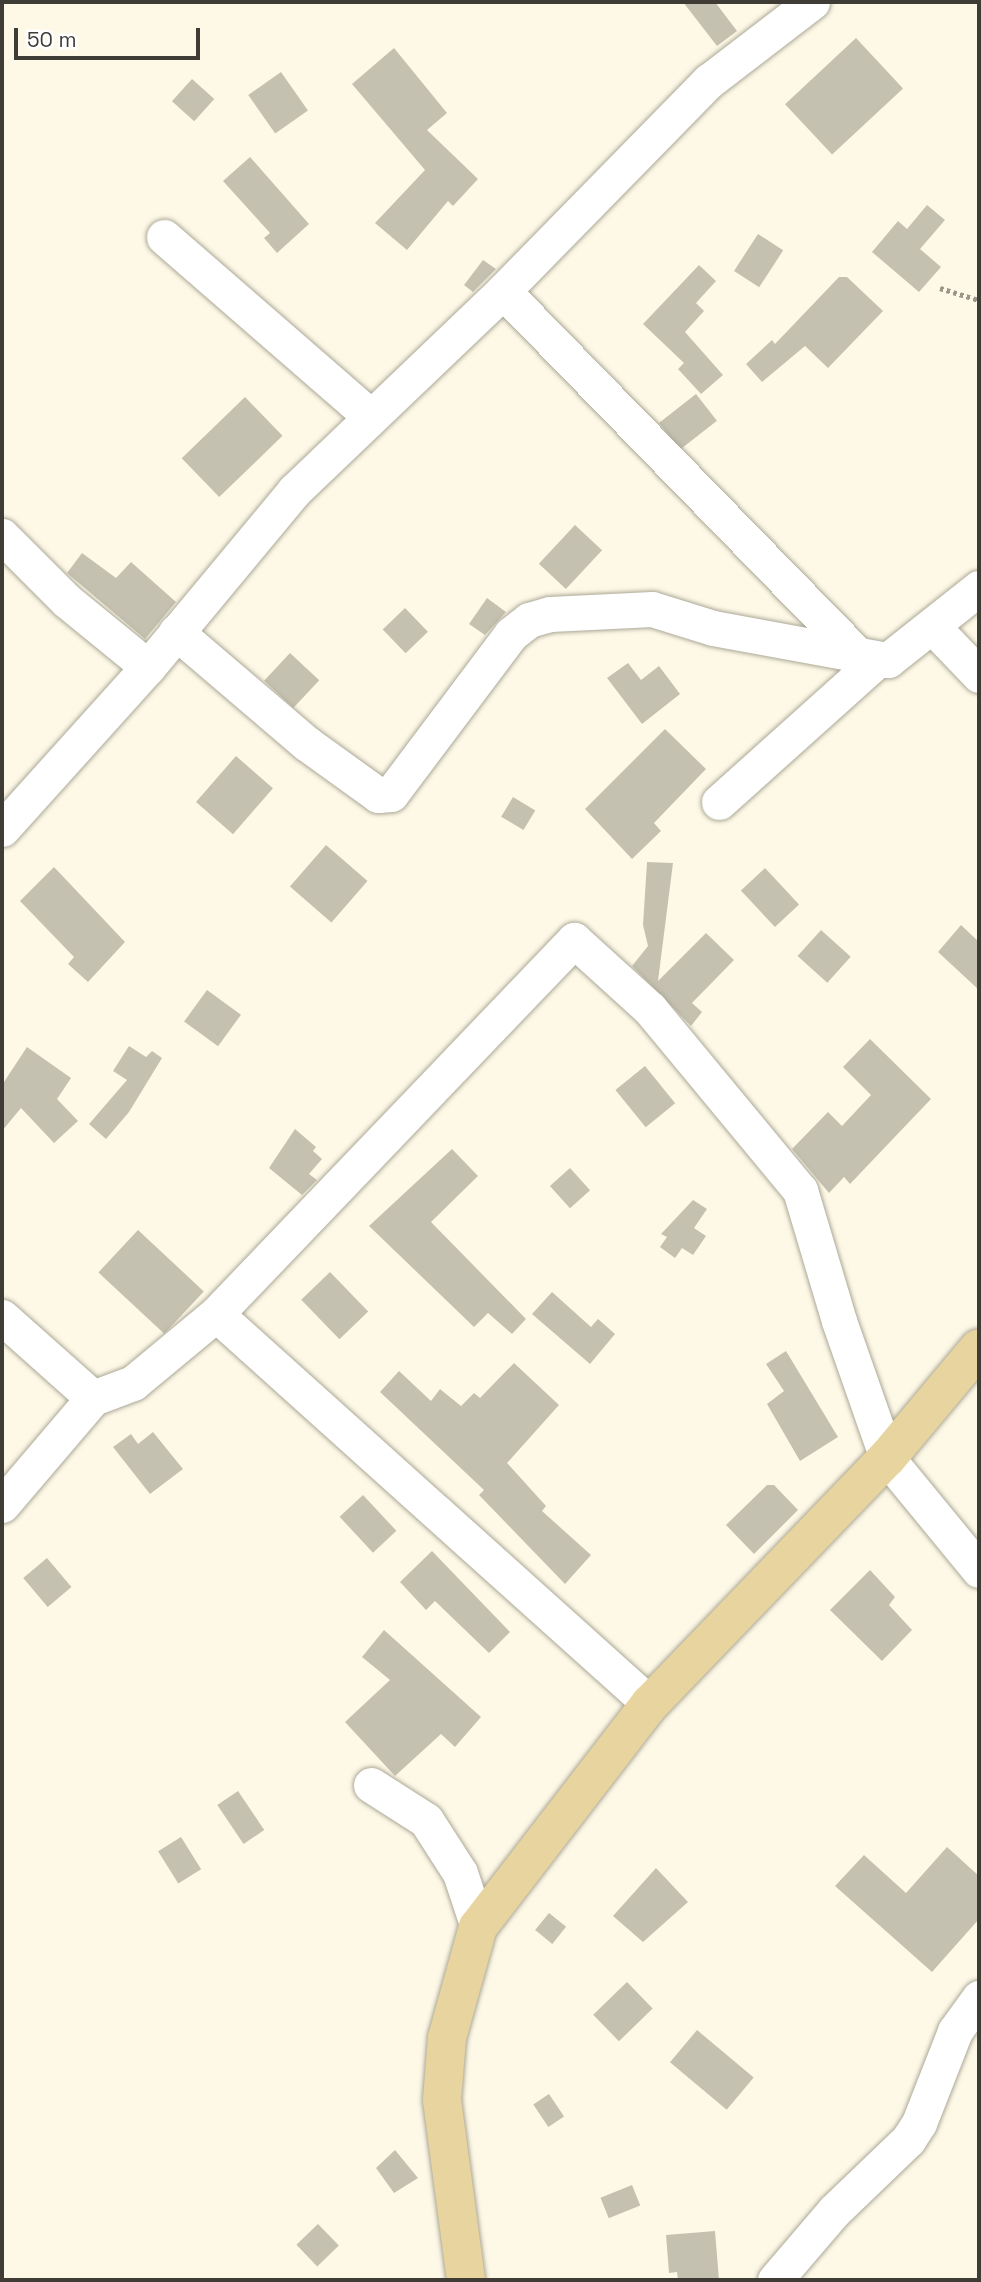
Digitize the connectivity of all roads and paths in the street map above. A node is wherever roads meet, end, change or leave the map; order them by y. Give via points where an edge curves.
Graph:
1 (812, 2) edge
2 (164, 236) dead end
3 (940, 288) dead end
4 (503, 291) junction
5 (979, 300) edge
6 (371, 417) junction
7 (2, 536) edge
8 (979, 588) edge
9 (932, 626) junction
10 (176, 632) junction
11 (865, 655) junction
12 (148, 667) junction
13 (979, 675) edge
14 (719, 802) dead end
15 (2, 829) edge
16 (216, 1314) junction
17 (2, 1317) edge
18 (979, 1348) edge
19 (93, 1398) junction
20 (887, 1458) junction
21 (2, 1505) edge
22 (979, 1570) edge
23 (650, 1704) junction
24 (371, 1785) dead end
25 (478, 1927) junction
26 (979, 1998) edge
27 (466, 2280) edge
28 (775, 2280) edge

1 - 4 street via 709,81
2 - 6 street
3 - 5 path
4 - 6 street
4 - 11 street
6 - 10 street via 293,491
7 - 12 street via 67,601
8 - 9 street
9 - 11 street via 888,660
9 - 13 street
10 - 11 street via 306,743 378,795 391,794 401,786 511,634 529,620 550,614 652,609 713,628
10 - 12 street
11 - 14 street
12 - 15 street
16 - 19 street via 133,1384
16 - 20 street via 576,939 650,1009 800,1190
16 - 23 street
17 - 19 street
18 - 20 main road
19 - 21 street
20 - 22 street
20 - 23 main road
23 - 25 main road
24 - 25 street via 426,1820 460,1873
25 - 27 main road via 447,2038 442,2100
26 - 28 street via 955,2031 908,2140 834,2211

